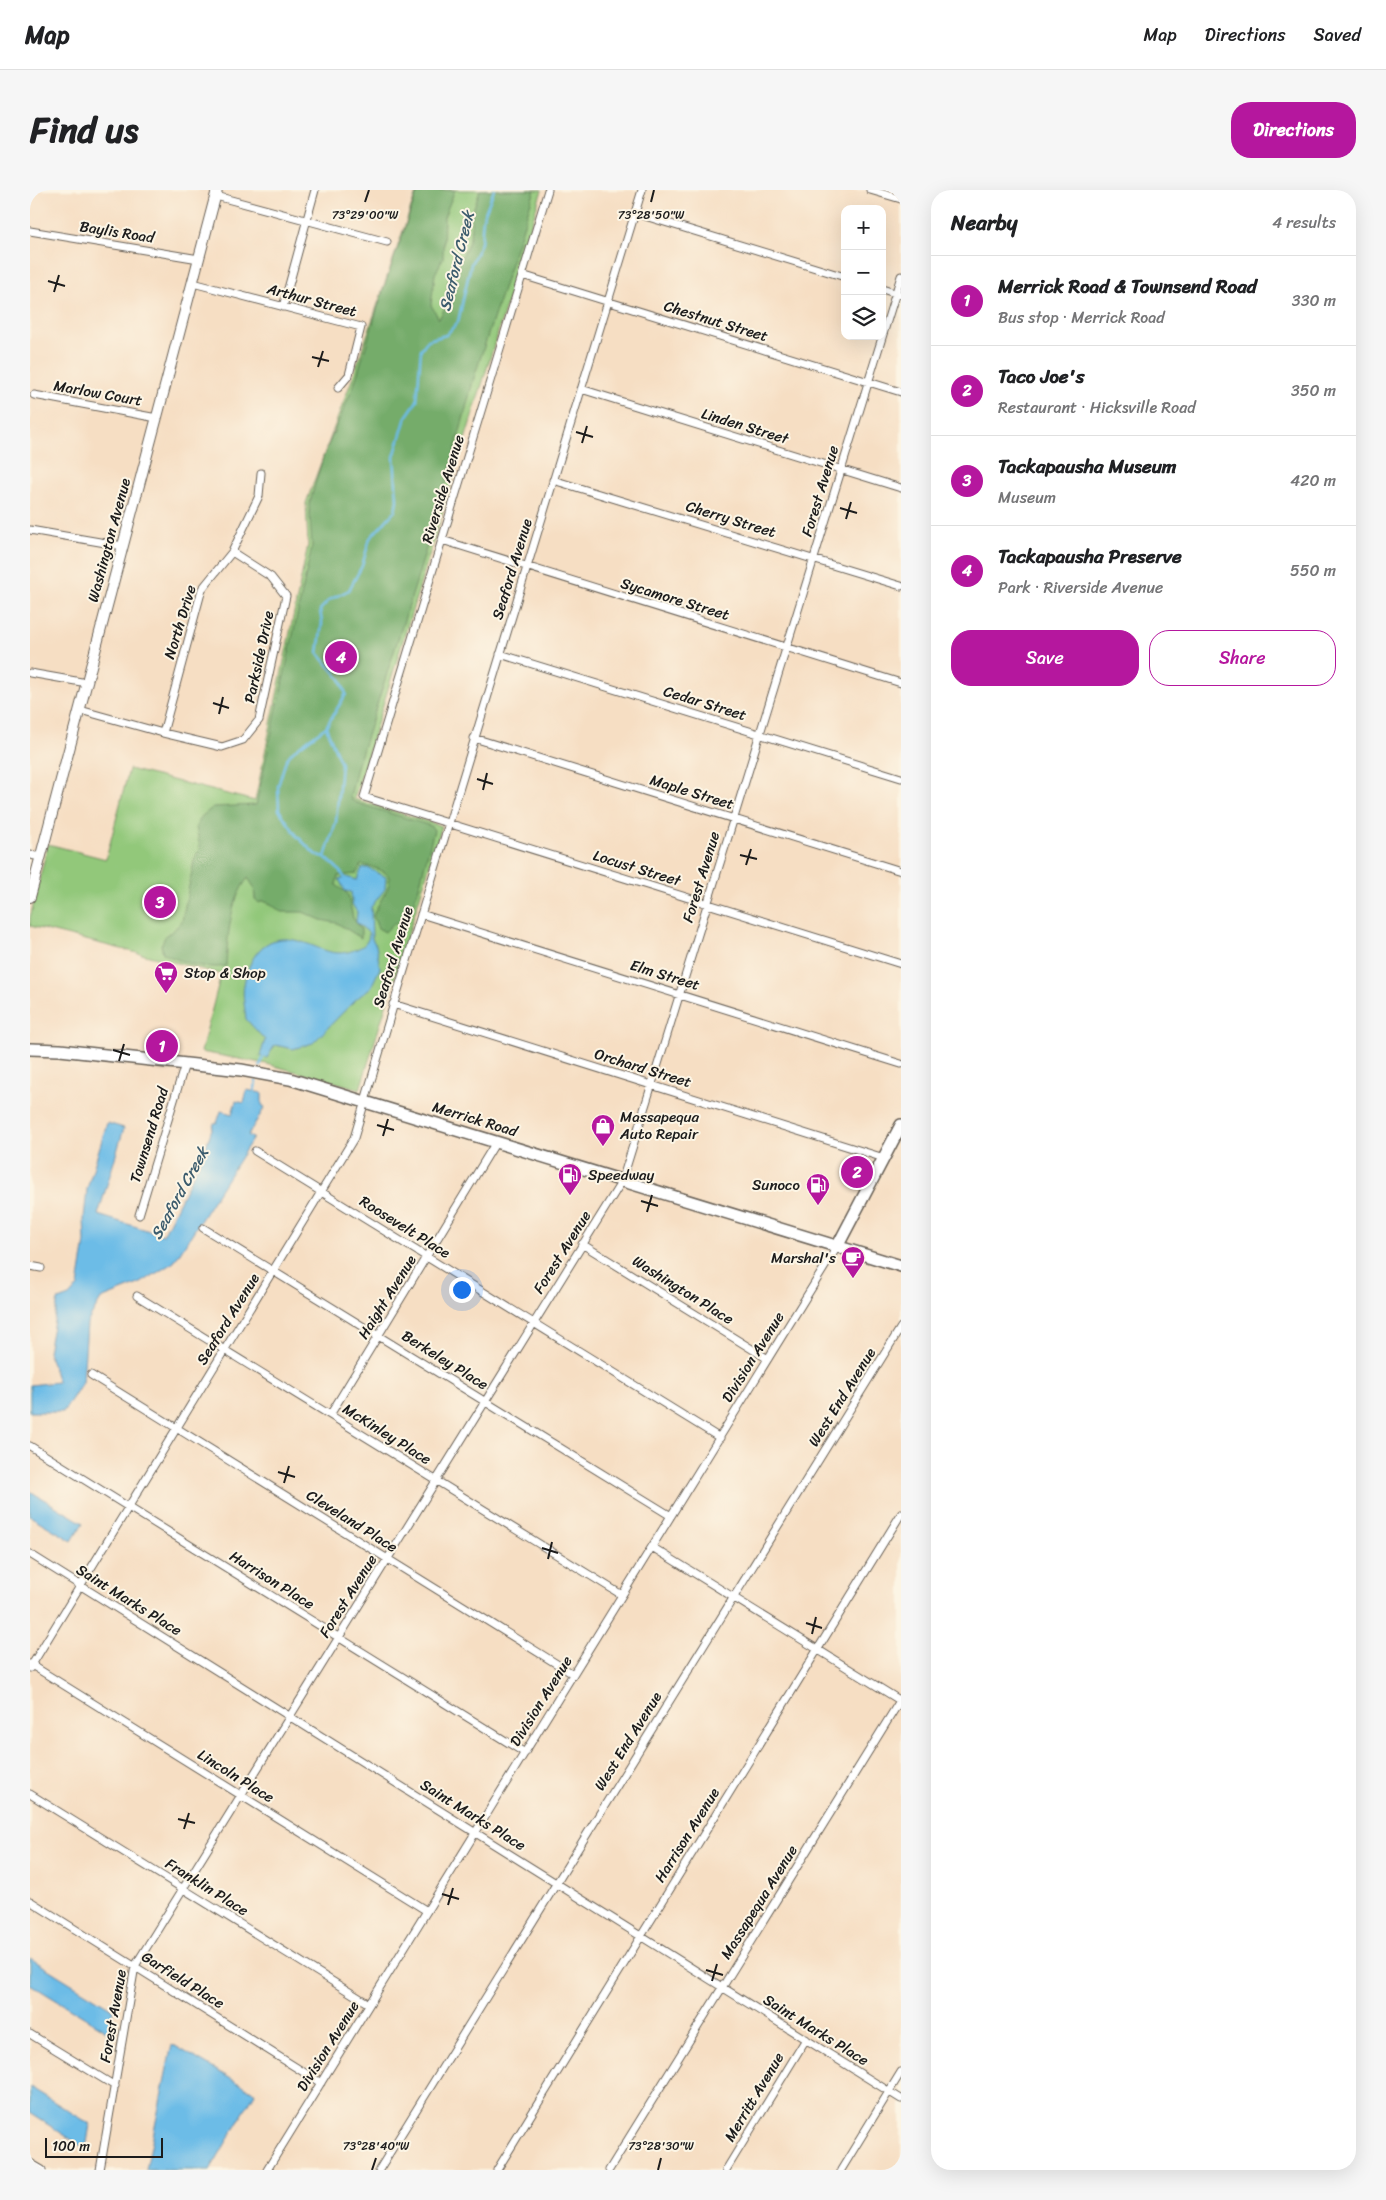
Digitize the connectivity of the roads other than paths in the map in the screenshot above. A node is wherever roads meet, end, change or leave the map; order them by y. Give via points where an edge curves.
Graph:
1 (315, 190) edge
2 (548, 190) edge
3 (642, 190) edge
4 (870, 190) edge
5 (217, 193) edge
6 (901, 200) edge
7 (635, 212) junction
8 (306, 221) junction
9 (30, 232) edge
10 (386, 242) dead end
11 (199, 259) junction
12 (522, 275) junction
13 (841, 276) edge
14 (901, 276) edge
15 (193, 282) junction
16 (886, 290) edge
17 (898, 294) edge
18 (608, 302) junction
19 (283, 307) junction
20 (868, 382) junction
21 (338, 388) dead end
22 (581, 389) junction
23 (901, 392) edge
24 (34, 395) dead end
25 (157, 418) junction
26 (841, 470) junction
27 (262, 473) dead end
28 (553, 480) junction
29 (901, 488) edge
30 (30, 530) edge
31 (442, 540) junction
32 (123, 546) junction
33 (232, 552) junction
34 (814, 559) junction
35 (527, 567) junction
36 (901, 586) edge
37 (786, 647) junction
38 (500, 654) junction
39 (30, 673) edge
40 (87, 683) junction
41 (901, 683) edge
42 (80, 710) junction
43 (163, 733) junction
44 (760, 734) junction
45 (474, 738) junction
46 (901, 778) edge
47 (364, 797) joint
48 (733, 819) junction
49 (448, 824) junction
50 (30, 855) edge
51 (41, 857) junction
52 (901, 871) edge
53 (30, 897) edge
54 (707, 904) junction
55 (421, 914) junction
56 (901, 964) edge
57 (679, 994) junction
58 (394, 1004) junction
59 (30, 1049) edge
60 (185, 1064) junction
61 (901, 1064) edge
62 (651, 1084) junction
63 (364, 1101) junction
64 (901, 1125) edge
65 (496, 1142) junction
66 (255, 1151) dead end
67 (884, 1158) junction
68 (622, 1180) junction
69 (322, 1192) junction
70 (139, 1215) dead end
71 (203, 1228) dead end
72 (582, 1244) junction
73 (837, 1247) junction
74 (428, 1257) junction
75 (30, 1266) edge
76 (901, 1266) edge
77 (41, 1268) dead end
78 (273, 1271) junction
79 (138, 1296) dead end
80 (534, 1323) junction
81 (901, 1327) edge
82 (380, 1335) junction
83 (225, 1350) junction
84 (768, 1359) junction
85 (91, 1375) dead end
86 (485, 1402) junction
87 (330, 1415) junction
88 (177, 1428) junction
89 (720, 1438) junction
90 (30, 1446) edge
91 (436, 1481) junction
92 (129, 1507) junction
93 (901, 1514) edge
94 (671, 1516) junction
95 (652, 1547) junction
96 (30, 1554) edge
97 (387, 1559) junction
98 (80, 1585) junction
99 (622, 1596) junction
100 (734, 1597) junction
101 (339, 1638) junction
102 (818, 1649) junction
103 (31, 1665) edge
104 (574, 1674) junction
105 (901, 1700) edge
106 (290, 1716) junction
107 (525, 1753) junction
108 (30, 1794) edge
109 (241, 1795) junction
110 (476, 1833) junction
111 (556, 1883) junction
112 (183, 1889) junction
113 (30, 1902) edge
114 (427, 1911) junction
115 (641, 1936) junction
116 (135, 1966) junction
117 (723, 1987) junction
118 (369, 2004) junction
119 (30, 2034) edge
120 (806, 2039) junction
121 (901, 2072) edge
122 (321, 2083) junction
123 (115, 2086) junction
124 (889, 2091) junction
125 (901, 2099) edge
126 (30, 2163) edge
127 (42, 2170) edge
128 (100, 2170) edge
129 (267, 2170) edge
130 (379, 2170) edge
131 (497, 2170) edge
132 (609, 2170) edge
133 (726, 2170) edge
134 (841, 2170) edge

1 - 8 street
2 - 12 street, Riverside Avenue
3 - 7 street, Seaford Avenue
4 - 6 street
5 - 8 street
5 - 11 street, Washington Avenue
7 - 13 street
7 - 18 street, Seaford Avenue
8 - 10 street
8 - 19 street
9 - 11 street, Baylis Road
11 - 15 street, Washington Avenue
12 - 18 street, Chestnut Street
12 - 31 street, Riverside Avenue
14 - 17 street, Forest Avenue
15 - 19 street, Arthur Street
15 - 25 street, Washington Avenue
16 - 17 street
17 - 20 street, Forest Avenue
18 - 20 street, Chestnut Street
18 - 22 street, Seaford Avenue
19 - 21 street, Arthur Street via 361,327 349,375
20 - 23 street, Chestnut Street
20 - 26 street, Forest Avenue
22 - 26 street, Linden Street
22 - 28 street, Seaford Avenue
24 - 25 street, Marlow Court
25 - 32 street, Washington Avenue
26 - 29 street, Linden Street
26 - 34 street, Forest Avenue
27 - 33 street, North Drive via 259,496
28 - 34 street, Cherry Street
28 - 35 street, Seaford Avenue
30 - 32 street
31 - 35 street, Sycamore Street
31 - 47 street, Riverside Avenue
32 - 40 street, Washington Avenue
33 - 43 street, North Drive via 202,589
33 - 43 street, Parkside Drive via 271,577 286,596 259,720 242,740 222,747
34 - 36 street, Cherry Street
34 - 37 street, Forest Avenue
35 - 37 street, Sycamore Street
35 - 38 street, Seaford Avenue
37 - 41 street, Sycamore Street
37 - 44 street, Forest Avenue
38 - 44 street, Cedar Street
38 - 45 street, Seaford Avenue
39 - 40 street
40 - 42 street, Washington Avenue
42 - 43 street, Parkside Drive
42 - 51 street, Washington Avenue
44 - 46 street, Cedar Street
44 - 48 street, Forest Avenue
45 - 48 street, Maple Street
45 - 49 street, Seaford Avenue
47 - 49 street, Locust Street
48 - 52 street, Maple Street
48 - 54 street, Forest Avenue
49 - 54 street, Locust Street
49 - 55 street, Seaford Avenue
50 - 51 street
51 - 53 street, Washington Avenue
54 - 56 street, Locust Street
54 - 57 street, Forest Avenue
55 - 57 street, Elm Street
55 - 58 street, Seaford Avenue
57 - 61 street, Elm Street
57 - 62 street, Forest Avenue
58 - 62 street, Orchard Street
58 - 63 street, Seaford Avenue
59 - 60 main road, Merrick Road
60 - 63 main road, Merrick Road via 290,1079
60 - 70 street, Townsend Road
62 - 67 street, Orchard Street
62 - 68 street, Forest Avenue
63 - 65 main road, Merrick Road
63 - 69 street, Seaford Avenue via 356,1133
64 - 67 main road
65 - 68 main road, Merrick Road
65 - 74 street, Haight Avenue
66 - 69 street, Roosevelt Place
67 - 73 main road
68 - 72 street, Forest Avenue
68 - 73 main road, Merrick Road
69 - 74 street, Roosevelt Place
69 - 78 street, Seaford Avenue
71 - 78 street, Berkeley Place
72 - 80 street, Forest Avenue
72 - 84 street, Washington Place
73 - 76 main road, Merrick Road
73 - 84 street, Division Avenue
74 - 80 street, Roosevelt Place
74 - 82 street, Haight Avenue
75 - 77 street
78 - 82 street, Berkeley Place
78 - 83 street, Seaford Avenue
79 - 83 street, McKinley Place
80 - 86 street, Forest Avenue
80 - 89 street, Roosevelt Place
81 - 100 street, West End Avenue
82 - 86 street, Berkeley Place
82 - 87 street, Haight Avenue
83 - 87 street, McKinley Place
83 - 88 street, Seaford Avenue
84 - 89 street, Division Avenue
85 - 88 street, Cleveland Place
86 - 91 street, Forest Avenue
86 - 94 street, Berkeley Place
87 - 91 street, McKinley Place
88 - 92 street, Seaford Avenue
88 - 97 street, Cleveland Place
89 - 94 street, Division Avenue
90 - 92 street, Harrison Place
91 - 97 street, Forest Avenue
91 - 99 street, McKinley Place
92 - 98 street, Seaford Avenue
92 - 101 street, Harrison Place
93 - 102 street, Harrison Avenue
94 - 95 street, Division Avenue
95 - 99 street, Division Avenue
95 - 100 street
96 - 98 street, Saint Marks Place
97 - 101 street, Forest Avenue
97 - 104 street, Cleveland Place
98 - 103 street, Seaford Avenue
98 - 106 street, Saint Marks Place
99 - 104 street, Division Avenue
100 - 102 street
100 - 111 street, West End Avenue
101 - 106 street, Forest Avenue
101 - 107 street, Harrison Place
102 - 105 street
102 - 115 street, Harrison Avenue
103 - 109 street, Lincoln Place
104 - 107 street, Division Avenue
105 - 117 street, Massapequa Avenue
106 - 109 street, Forest Avenue
106 - 110 street, Saint Marks Place
107 - 110 street, Division Avenue
108 - 112 street, Franklin Place
109 - 112 street, Forest Avenue
109 - 114 street, Lincoln Place
110 - 111 street, Saint Marks Place
110 - 114 street, Division Avenue
111 - 115 street, Saint Marks Place
111 - 130 street, West End Avenue
112 - 116 street, Forest Avenue
112 - 118 street, Franklin Place
113 - 116 street, Garfield Place
114 - 118 street, Division Avenue
115 - 117 street, Saint Marks Place
115 - 131 street, Harrison Avenue
116 - 122 street, Garfield Place
116 - 123 street, Forest Avenue
117 - 120 street, Saint Marks Place
117 - 132 street, Massapequa Avenue
118 - 122 street, Division Avenue
119 - 123 street
120 - 124 street, Saint Marks Place
120 - 133 street, Merritt Avenue
121 - 124 street
122 - 129 street, Division Avenue
123 - 128 street, Forest Avenue
124 - 125 street, Saint Marks Place
124 - 134 street
126 - 127 street

